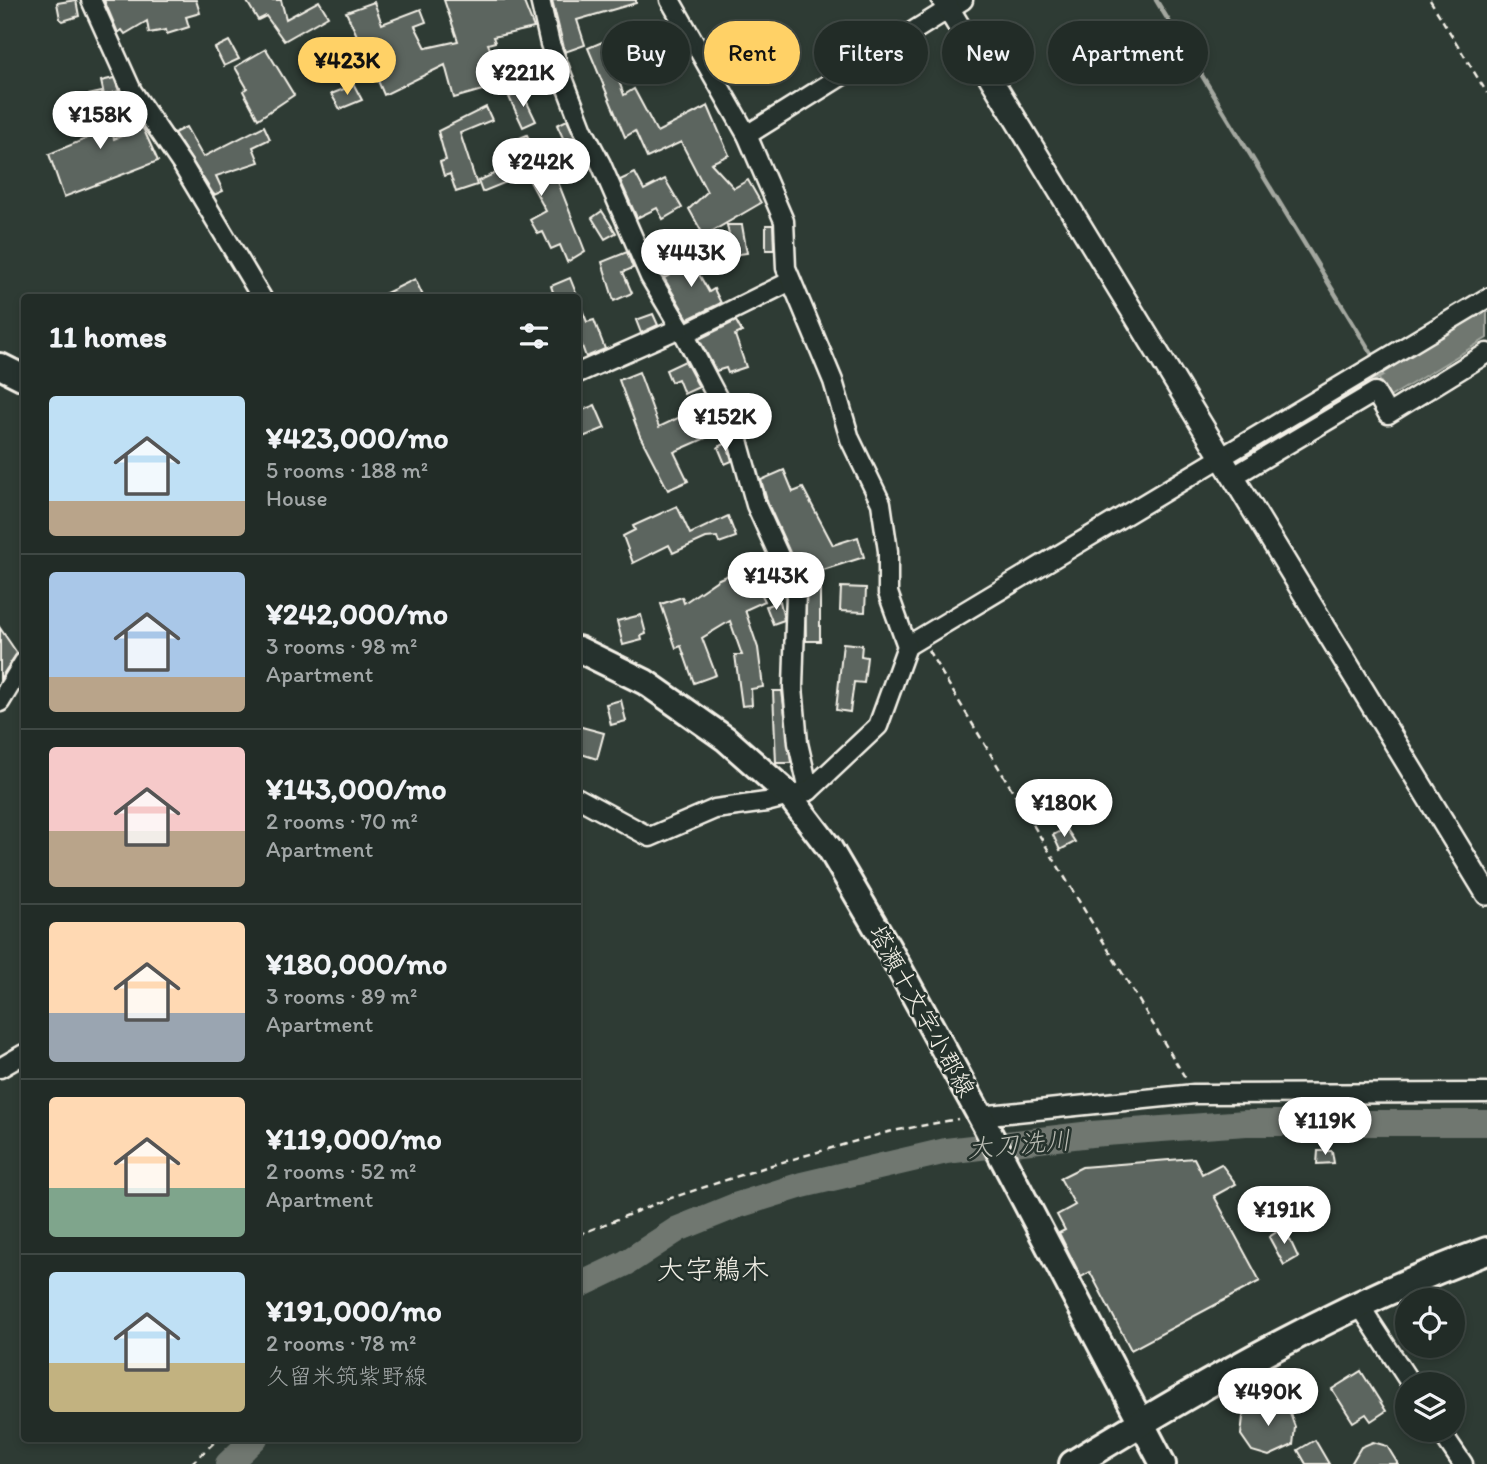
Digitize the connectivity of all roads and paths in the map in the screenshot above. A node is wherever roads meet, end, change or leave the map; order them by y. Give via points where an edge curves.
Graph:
1 (91, 0) edge
2 (540, 0) edge
3 (670, 0) edge
4 (1430, 0) edge
5 (952, 3) edge
6 (1487, 93) edge
7 (747, 135) junction
8 (791, 281) junction
9 (260, 294) edge
10 (1487, 298) edge
11 (682, 331) junction
12 (1487, 353) edge
13 (0, 366) edge
14 (581, 372) edge
15 (21, 376) edge
16 (1223, 457) junction
17 (1234, 476) junction
18 (914, 643) junction
19 (581, 650) edge
20 (21, 667) edge
21 (0, 702) edge
22 (799, 792) junction
23 (581, 800) edge
24 (1487, 894) edge
25 (21, 1056) edge
26 (0, 1068) edge
27 (1487, 1093) edge
28 (1195, 1094) junction
29 (982, 1119) junction
30 (581, 1234) edge
31 (1487, 1251) edge
32 (1358, 1303) junction
33 (1403, 1372) edge
34 (1143, 1421) junction
35 (215, 1442) edge
36 (1448, 1442) edge
37 (191, 1464) edge
38 (1073, 1464) edge
39 (1163, 1464) edge
40 (1463, 1464) edge

1 - 9 street via 132,91
2 - 11 street via 550,44 583,130 650,277
3 - 7 street
4 - 6 path
5 - 7 street
5 - 16 street
7 - 8 street via 784,221
8 - 11 street
8 - 18 street via 833,381 849,439 881,503 888,593
10 - 16 street
11 - 14 street
11 - 22 street via 736,433 756,505 796,593 793,687
12 - 17 street via 1388,414 1375,392
13 - 15 main road
16 - 17 street
16 - 18 street
17 - 24 street
18 - 22 street via 878,726
18 - 28 path
19 - 22 main road, 塔瀬十文字小郡線 via 645,682
20 - 21 street
22 - 23 street via 715,809 650,837
22 - 29 main road, 塔瀬十文字小郡線
25 - 26 street
27 - 28 street
28 - 29 street
29 - 30 path via 934,1121 772,1165
29 - 34 main road, 塔瀬十文字小郡線
31 - 32 main road
32 - 33 street
32 - 34 main road
34 - 38 main road
34 - 39 main road, 塔瀬十文字小郡線
35 - 37 path
36 - 40 street

